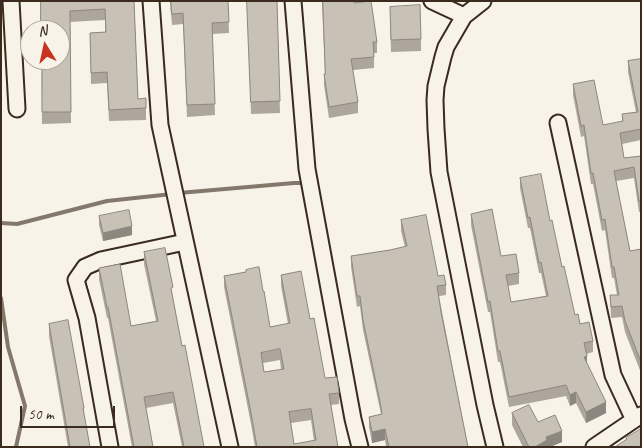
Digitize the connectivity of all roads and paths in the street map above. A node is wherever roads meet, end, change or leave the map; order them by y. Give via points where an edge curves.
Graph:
1 (11, 1) edge
2 (151, 1) edge
3 (293, 1) edge
4 (432, 1) edge
5 (483, 1) edge
6 (464, 16) junction
7 (17, 109) dead end
8 (558, 123) dead end
9 (185, 242) junction
10 (637, 418) edge
11 (110, 447) edge
12 (230, 447) edge
13 (360, 447) edge
14 (495, 447) edge
15 (594, 447) edge

1 - 7 street
2 - 9 street via 160,125
3 - 13 street via 306,169
4 - 6 street
5 - 6 street
6 - 14 street via 443,57 436,86 436,129 440,172
8 - 10 street via 613,375
9 - 11 street via 101,260 85,267 76,280 87,318
9 - 12 street
10 - 15 street

